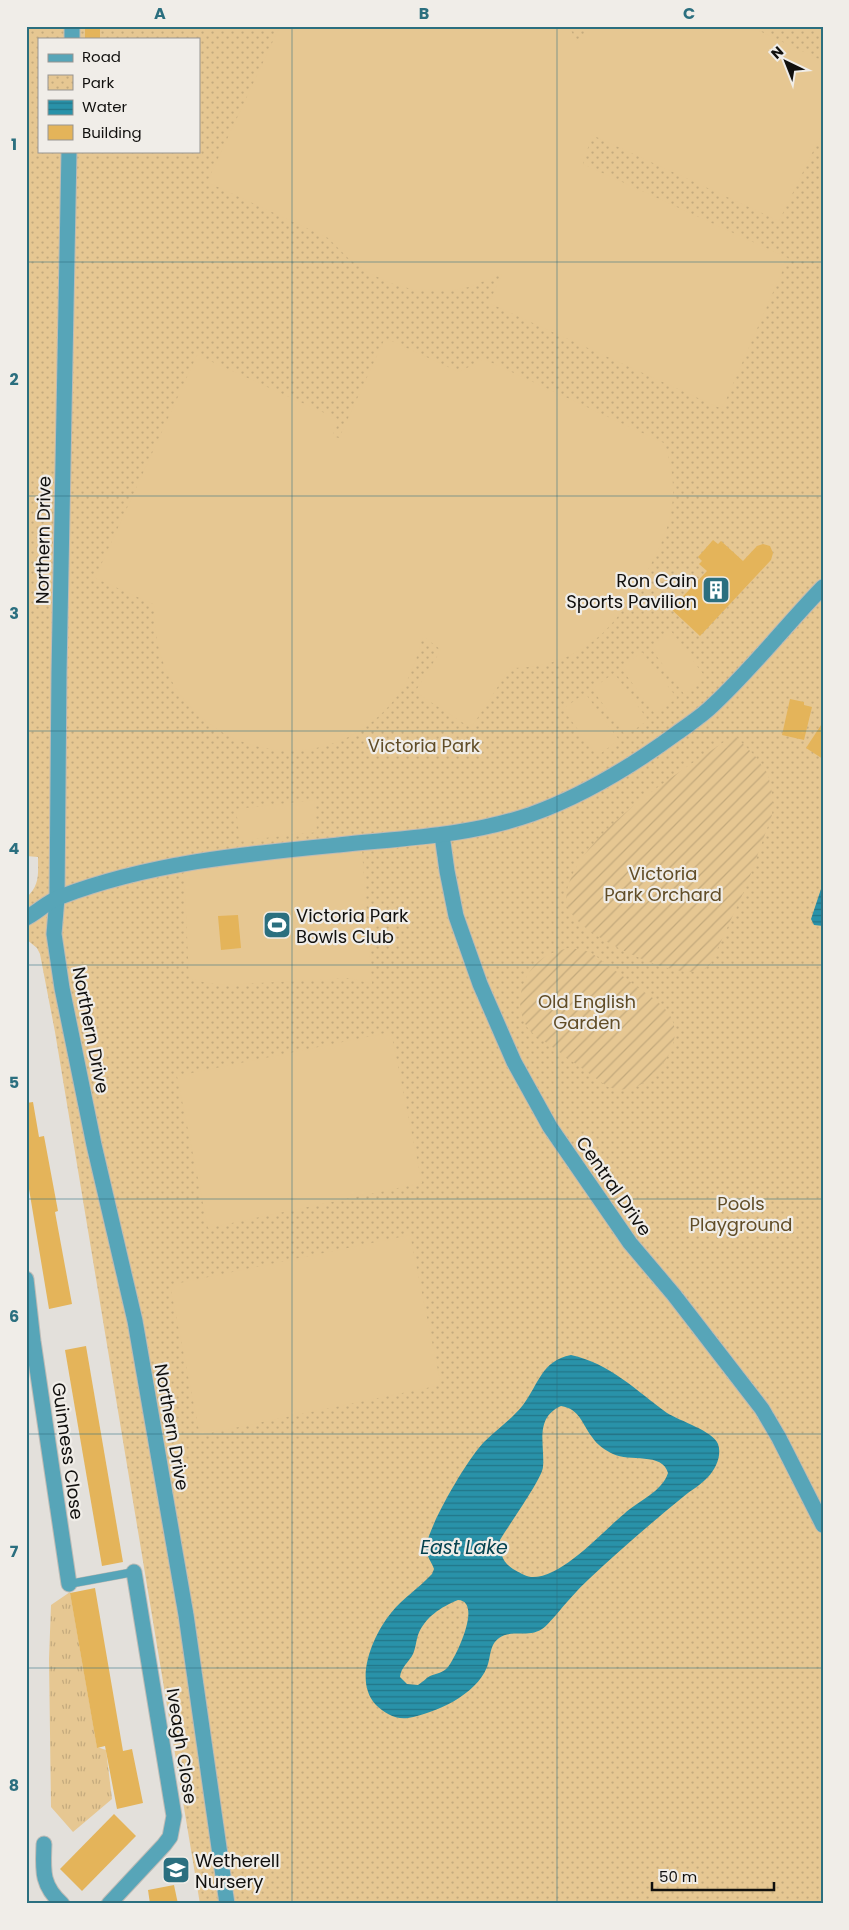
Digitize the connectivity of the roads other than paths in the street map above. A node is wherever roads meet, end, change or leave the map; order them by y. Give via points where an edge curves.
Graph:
1 (69, 152) edge
2 (823, 588) edge
3 (442, 835) junction
4 (57, 898) junction
5 (26, 918) edge
6 (26, 1280) edge
7 (29, 1324) edge
8 (823, 1525) edge
9 (134, 1572) joint
10 (68, 1584) joint
11 (44, 1844) dead end
12 (62, 1904) edge
13 (109, 1904) edge
14 (227, 1904) edge

1 - 4 street, Northern Drive
2 - 3 street via 711,707 619,773 533,813 475,830
3 - 4 street via 215,859 150,871
3 - 8 street, Central Drive via 456,916 480,984 514,1062 550,1127 624,1235 762,1409
4 - 5 street
4 - 14 street, Northern Drive via 54,934 62,988 136,1330 186,1615
6 - 7 street, Guinness Close
7 - 10 street, Guinness Close
9 - 10 lane
9 - 13 street, Iveagh Close via 174,1816 170,1837
11 - 12 street via 46,1884

